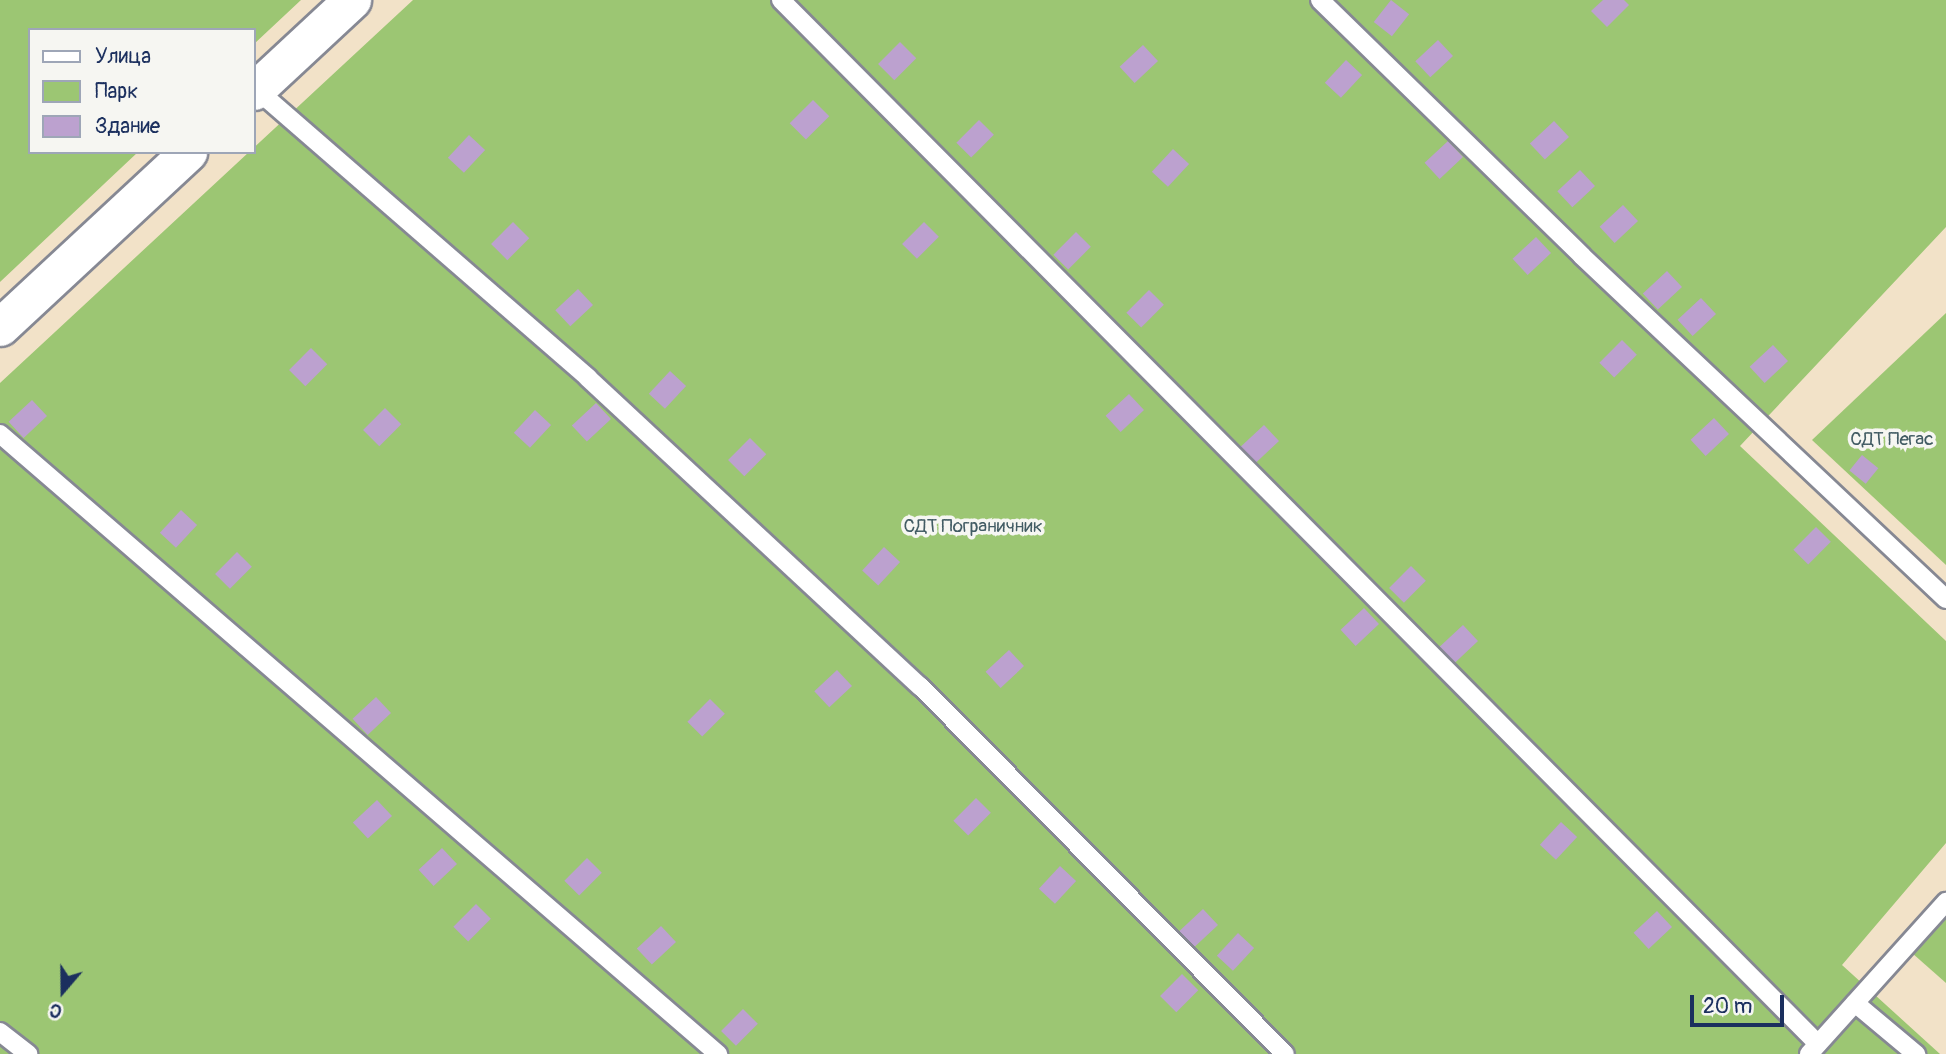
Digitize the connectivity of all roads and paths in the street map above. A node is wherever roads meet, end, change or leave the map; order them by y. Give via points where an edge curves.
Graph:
1 (352, 0) edge
2 (781, 0) edge
3 (1320, 0) edge
4 (256, 89) edge
5 (256, 91) edge
6 (186, 154) edge
7 (0, 327) edge
8 (0, 434) edge
9 (1946, 598) edge
10 (1946, 902) edge
11 (1855, 1003) junction
12 (0, 1032) edge
13 (1816, 1051) edge
14 (28, 1054) edge
15 (718, 1054) edge
16 (1285, 1054) edge
17 (1916, 1054) edge

1 - 4 street
2 - 13 lane
3 - 9 lane via 1582,256
5 - 16 lane via 588,378 920,686
6 - 7 street
8 - 15 lane
10 - 11 lane
11 - 13 lane
11 - 17 lane
12 - 14 lane

